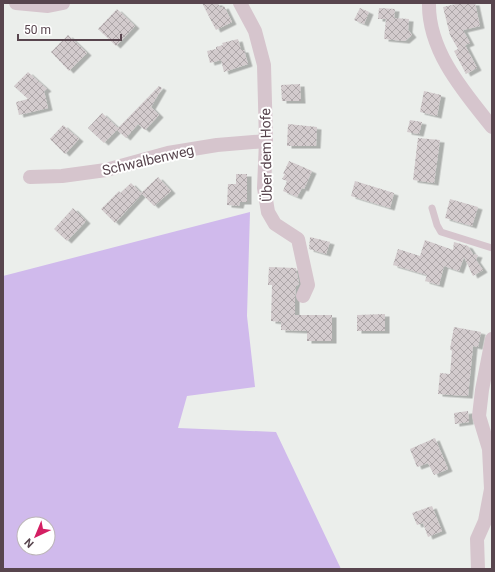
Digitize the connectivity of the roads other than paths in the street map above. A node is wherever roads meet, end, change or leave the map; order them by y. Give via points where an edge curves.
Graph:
1 (16, 3) edge
2 (63, 3) edge
3 (240, 3) edge
4 (429, 3) edge
5 (492, 127) edge
6 (266, 141) junction
7 (30, 176) dead end
8 (432, 208) dead end
9 (492, 248) edge
10 (303, 296) dead end
11 (492, 339) edge
12 (486, 416) edge
13 (478, 569) edge

1 - 2 street via 48,6
3 - 6 street, Über dem Hofe via 255,31 264,65
4 - 5 street via 431,25 440,50 458,83
6 - 7 street, Schwalbenweg via 168,153 106,170 62,176
6 - 10 street, Über dem Hofe via 264,188 268,212 275,224 298,239 308,285
8 - 9 lane via 441,232
11 - 12 street via 482,390
12 - 13 street via 491,489 485,521 477,539

